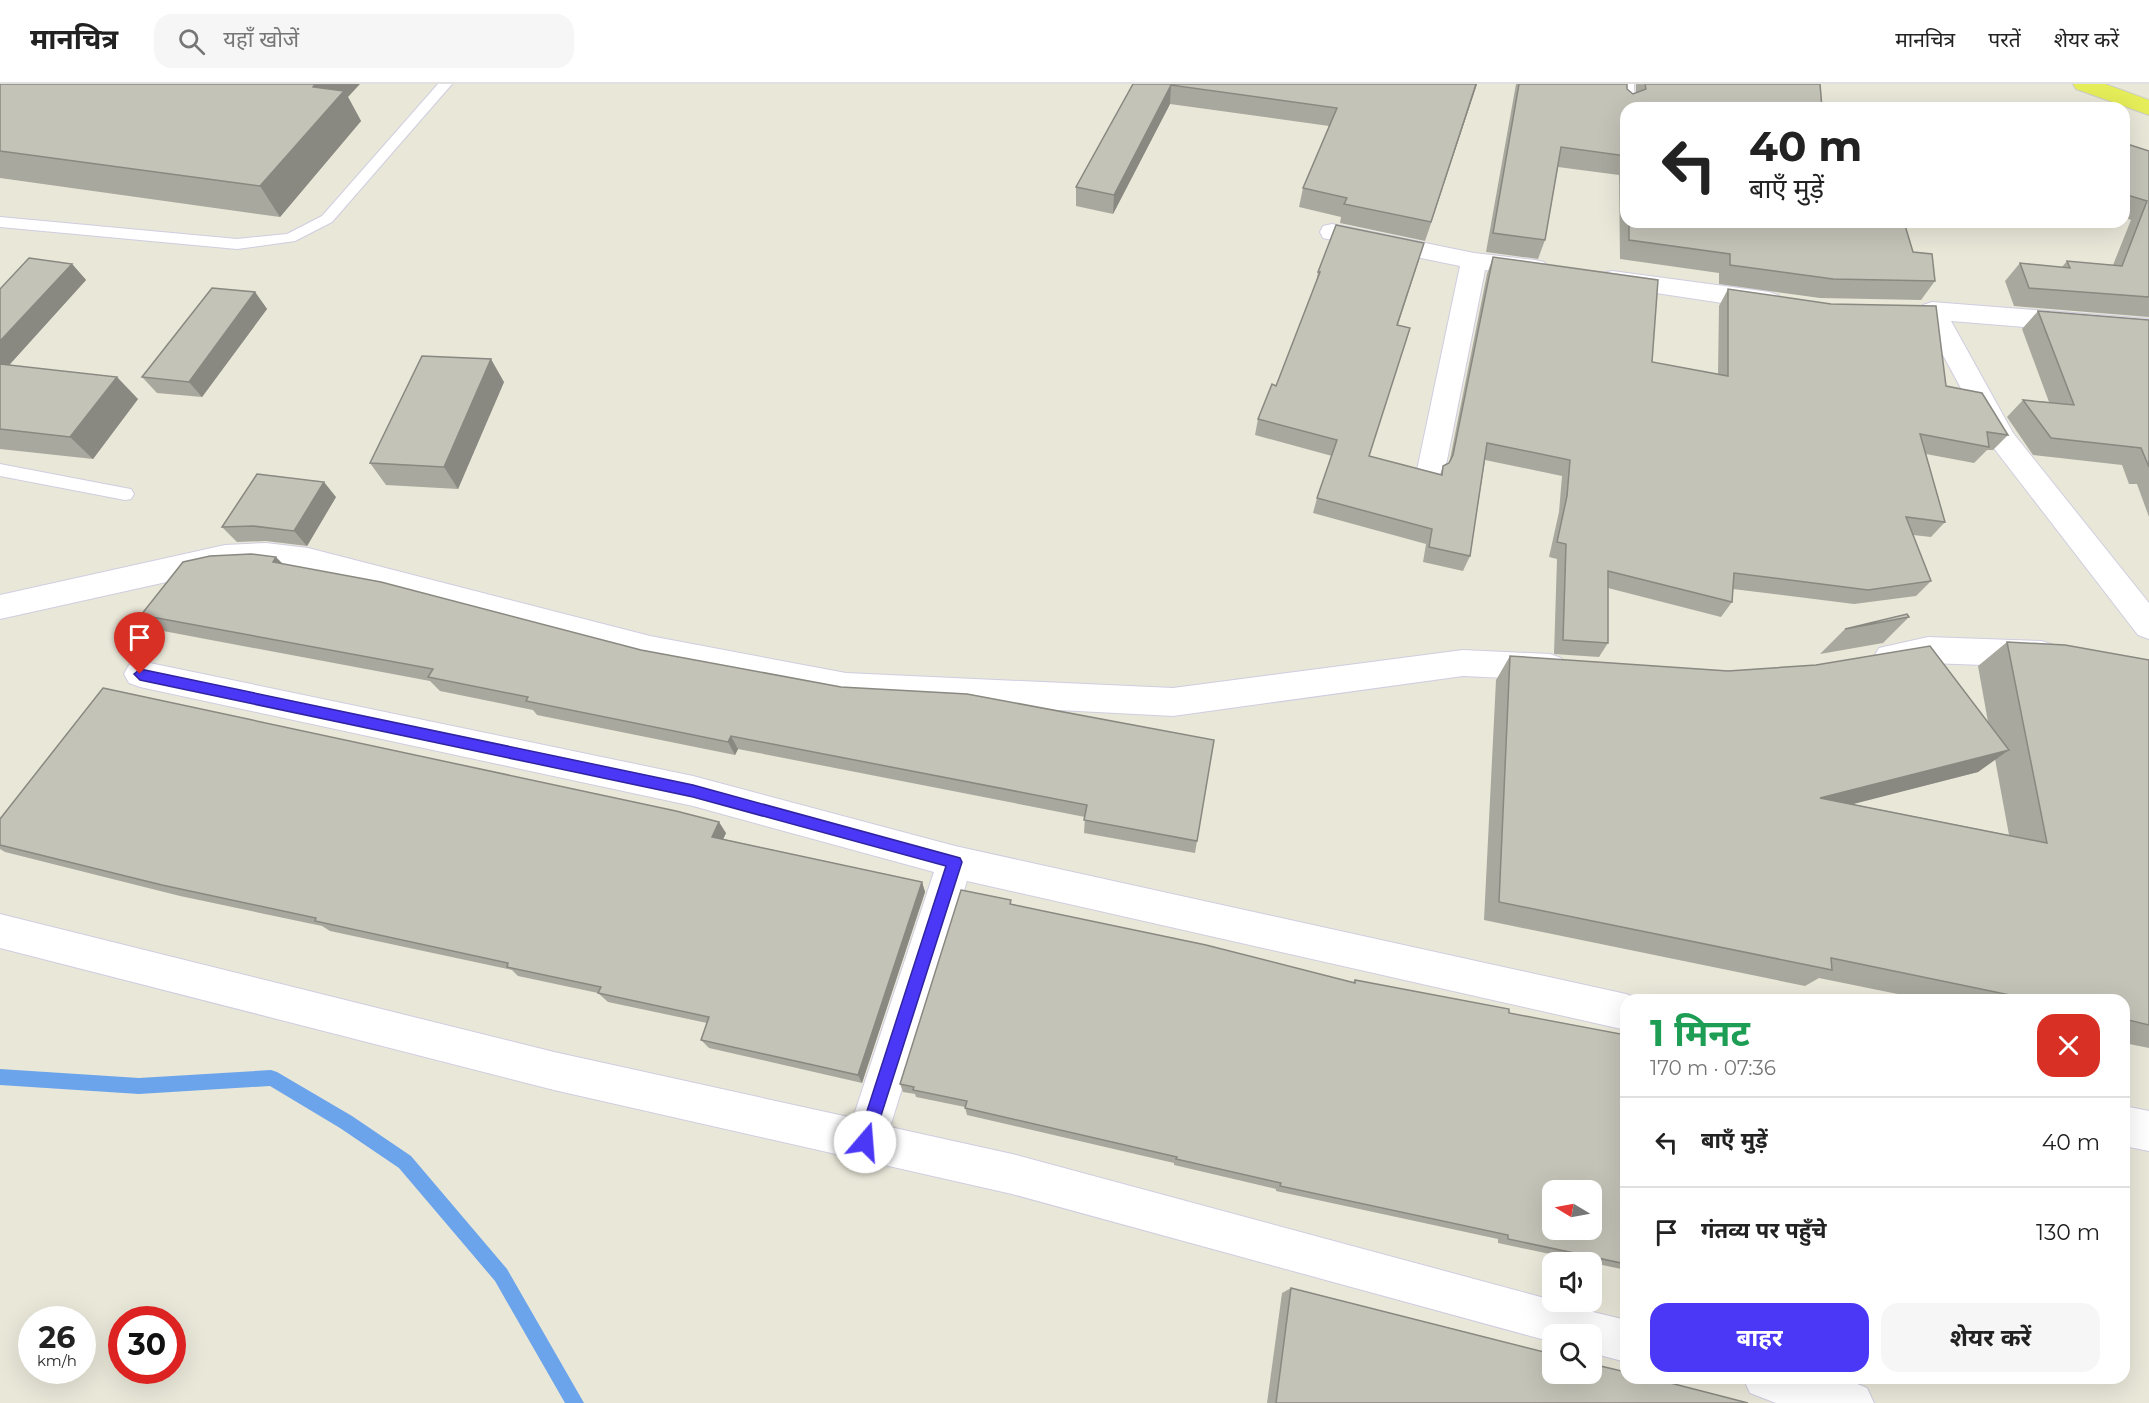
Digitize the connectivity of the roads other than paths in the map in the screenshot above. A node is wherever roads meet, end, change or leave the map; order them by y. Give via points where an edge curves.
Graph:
1 (445, 84) edge
2 (1627, 84) edge
3 (2084, 84) edge
4 (2132, 84) edge
5 (2149, 90) edge
6 (1628, 102) edge
7 (2149, 108) edge
8 (0, 222) edge
9 (1332, 232) edge
10 (1474, 261) junction
11 (1796, 305) edge
12 (2148, 330) edge
13 (0, 470) edge
14 (1431, 470) edge
15 (125, 494) dead end
16 (0, 607) edge
17 (2149, 626) edge
18 (2070, 657) edge
19 (1860, 662) edge
20 (1580, 670) edge
21 (140, 674) dead end
22 (955, 862) junction
23 (0, 931) edge
24 (1620, 1011) edge
25 (2130, 1127) edge
26 (2149, 1131) edge
27 (865, 1142) junction
28 (1620, 1339) edge
29 (1786, 1384) edge
30 (1852, 1403) edge

1 - 8 lane via 327,219 290,238 237,244
2 - 6 lane
3 - 7 main road
4 - 5 main road
9 - 10 street
10 - 11 street
10 - 14 street
12 - 17 street via 1921,311 2003,440
13 - 15 lane
16 - 20 street via 225,557 266,555 309,560 650,649 846,686 1173,702 1462,663
18 - 19 street via 1928,650
21 - 22 street via 693,791
22 - 24 street
22 - 27 street
23 - 27 street via 554,1071
25 - 26 street
27 - 28 street via 1012,1174
29 - 30 street

